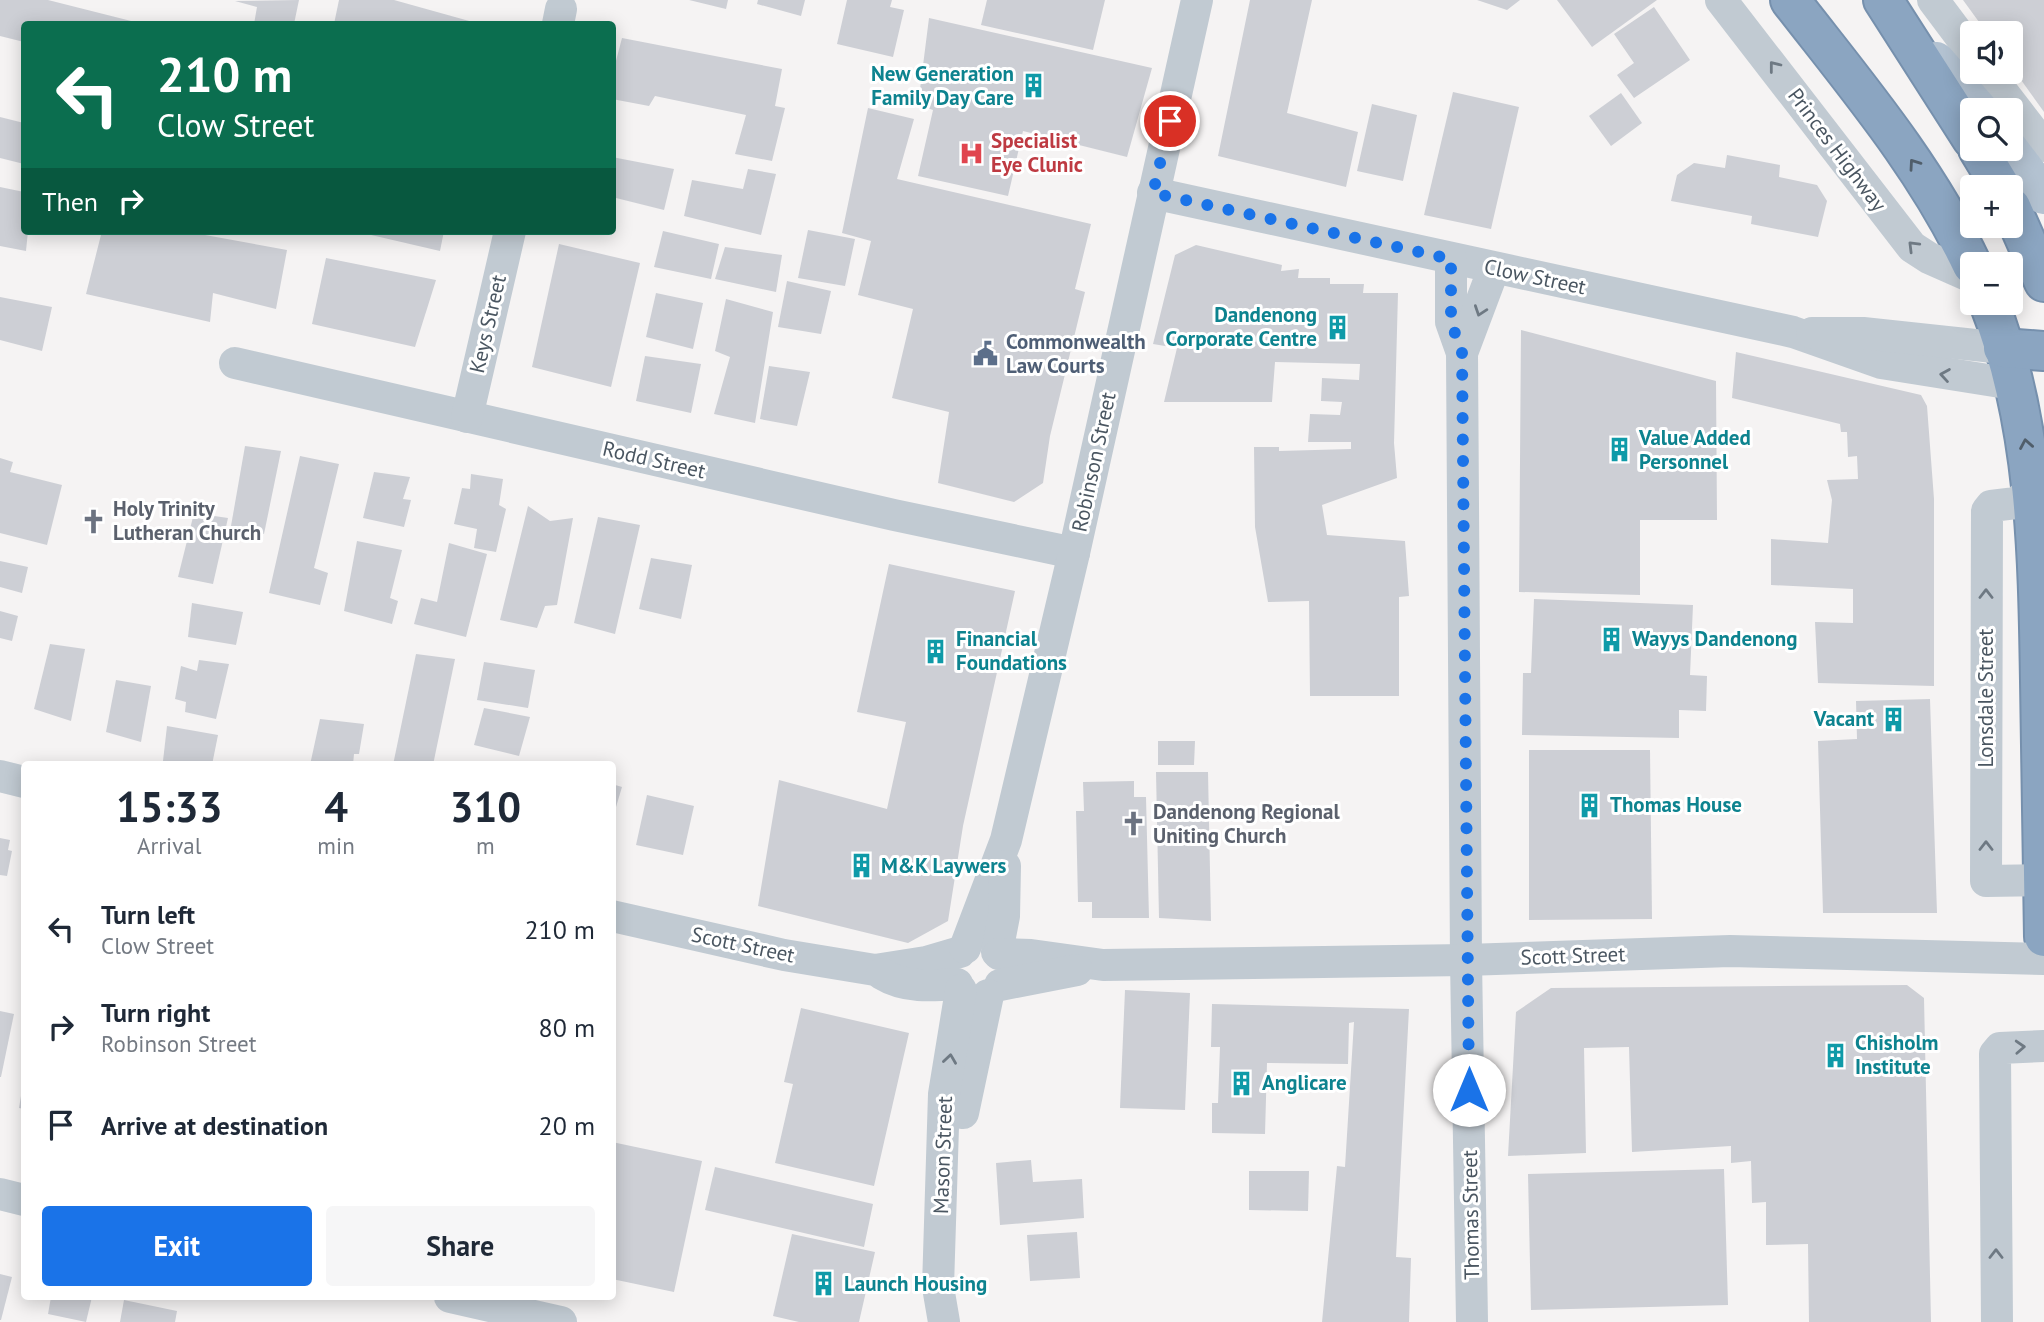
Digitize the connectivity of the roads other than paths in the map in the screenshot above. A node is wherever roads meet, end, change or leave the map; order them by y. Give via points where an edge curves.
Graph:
1 (1197, 0) edge
2 (1721, 0) edge
3 (1790, 0) edge
4 (1933, 0) edge
5 (1890, 11) edge
6 (1960, 36) edge
7 (1996, 84) edge
8 (1968, 98) edge
9 (1960, 120) edge
10 (2044, 146) edge
11 (2018, 161) edge
12 (1153, 193) junction
13 (2044, 195) edge
14 (2023, 234) edge
15 (509, 235) edge
16 (1965, 252) edge
17 (1451, 259) junction
18 (1494, 268) junction
19 (1960, 272) edge
20 (2044, 282) edge
21 (1994, 315) edge
22 (2044, 351) edge
23 (1462, 353) junction
24 (235, 363) dead end
25 (2020, 374) edge
26 (467, 417) junction
27 (2032, 490) junction
28 (1074, 553) junction
29 (0, 776) edge
30 (21, 781) edge
31 (1006, 840) junction
32 (2044, 880) edge
33 (616, 917) edge
34 (2044, 937) edge
35 (963, 950) junction
36 (2044, 959) edge
37 (1466, 960) junction
38 (875, 970) junction
39 (984, 977) junction
40 (2044, 1046) edge
41 (963, 1102) joint
42 (0, 1194) edge
43 (21, 1199) edge
44 (461, 1300) edge
45 (524, 1318) edge
46 (561, 1322) edge
47 (944, 1322) edge
48 (951, 1322) edge
49 (1472, 1322) edge
50 (1997, 1322) edge

1 - 12 street, Robinson Street
19 -> 2 street, Princes Highway via 1912,247
16 -> 3 highway via 1917,168
4 - 6 street
5 - 8 main road
5 - 9 highway
7 - 10 street
11 - 13 main road
12 - 17 street, Clow Street
12 - 28 street, Robinson Street
14 - 20 highway
15 - 26 street, Keys Street
17 - 18 street, Clow Street
17 - 23 street, Thomas Street via 1451,322
18 -> 23 street, Thomas Street
18 - 25 street, Clow Street via 1793,332 1863,333
21 - 25 highway
22 - 25 highway, Clow Street
23 - 37 street, Thomas Street
24 - 26 street, Rodd Street
27 -> 25 highway
26 - 28 street, Rodd Street
27 - 32 highway
32 -> 27 street, Lonsdale Street via 1986,881 1987,510 2021,500
28 - 31 street, Robinson Street
29 - 30 street
31 - 35 street, Robinson Street
31 - 39 street, Robinson Street via 1004,916
32 - 34 highway
33 - 38 street, Scott Street via 784,955
35 - 38 street, Scott Street via 926,962
35 - 39 street, Robinson Street via 953,971
36 - 37 street, Scott Street via 1730,951
37 - 39 street, Scott Street via 1102,965 1031,955
37 - 49 street, Thomas Street
38 - 39 street, Scott Street via 892,980 927,987
39 - 41 street, Robinson Street
47 -> 39 street, Mason Street via 938,1287 944,1094
50 -> 40 street via 1995,1054 2000,1048
41 - 48 street, Mason Street
42 - 43 street
44 - 45 street
45 - 46 street

